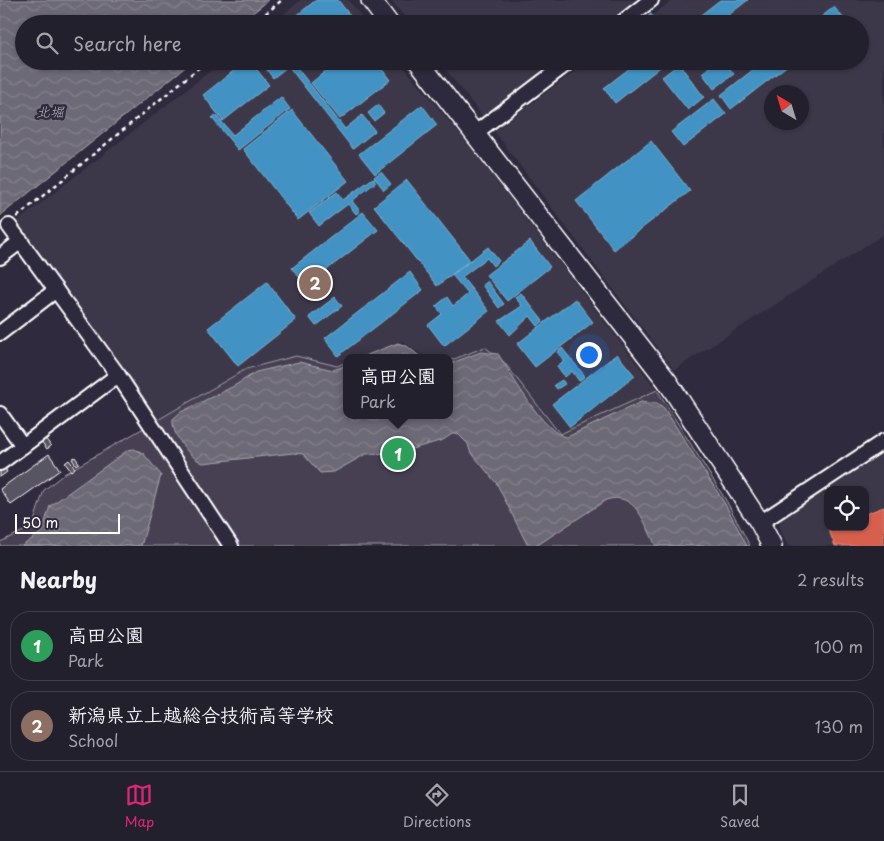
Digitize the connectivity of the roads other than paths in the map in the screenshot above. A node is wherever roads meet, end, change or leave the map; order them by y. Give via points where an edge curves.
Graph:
1 (370, 0) edge
2 (651, 0) edge
3 (382, 15) edge
4 (632, 15) edge
5 (425, 70) edge
6 (558, 70) edge
7 (474, 134) junction
8 (9, 226) road end
9 (21, 241) junction
10 (0, 257) edge
11 (56, 290) junction
12 (0, 332) edge
13 (118, 375) junction
14 (0, 414) edge
15 (884, 441) edge
16 (23, 446) junction
17 (0, 463) edge
18 (760, 523) junction
19 (231, 546) edge
20 (772, 546) edge

1 - 3 street
2 - 4 street
5 - 7 street
6 - 7 street
7 - 18 street via 667,381
8 - 9 street
9 - 10 street
9 - 11 street
11 - 12 street
11 - 13 street
13 - 16 street
13 - 19 street
14 - 16 street
15 - 18 street
16 - 17 street
18 - 20 street

